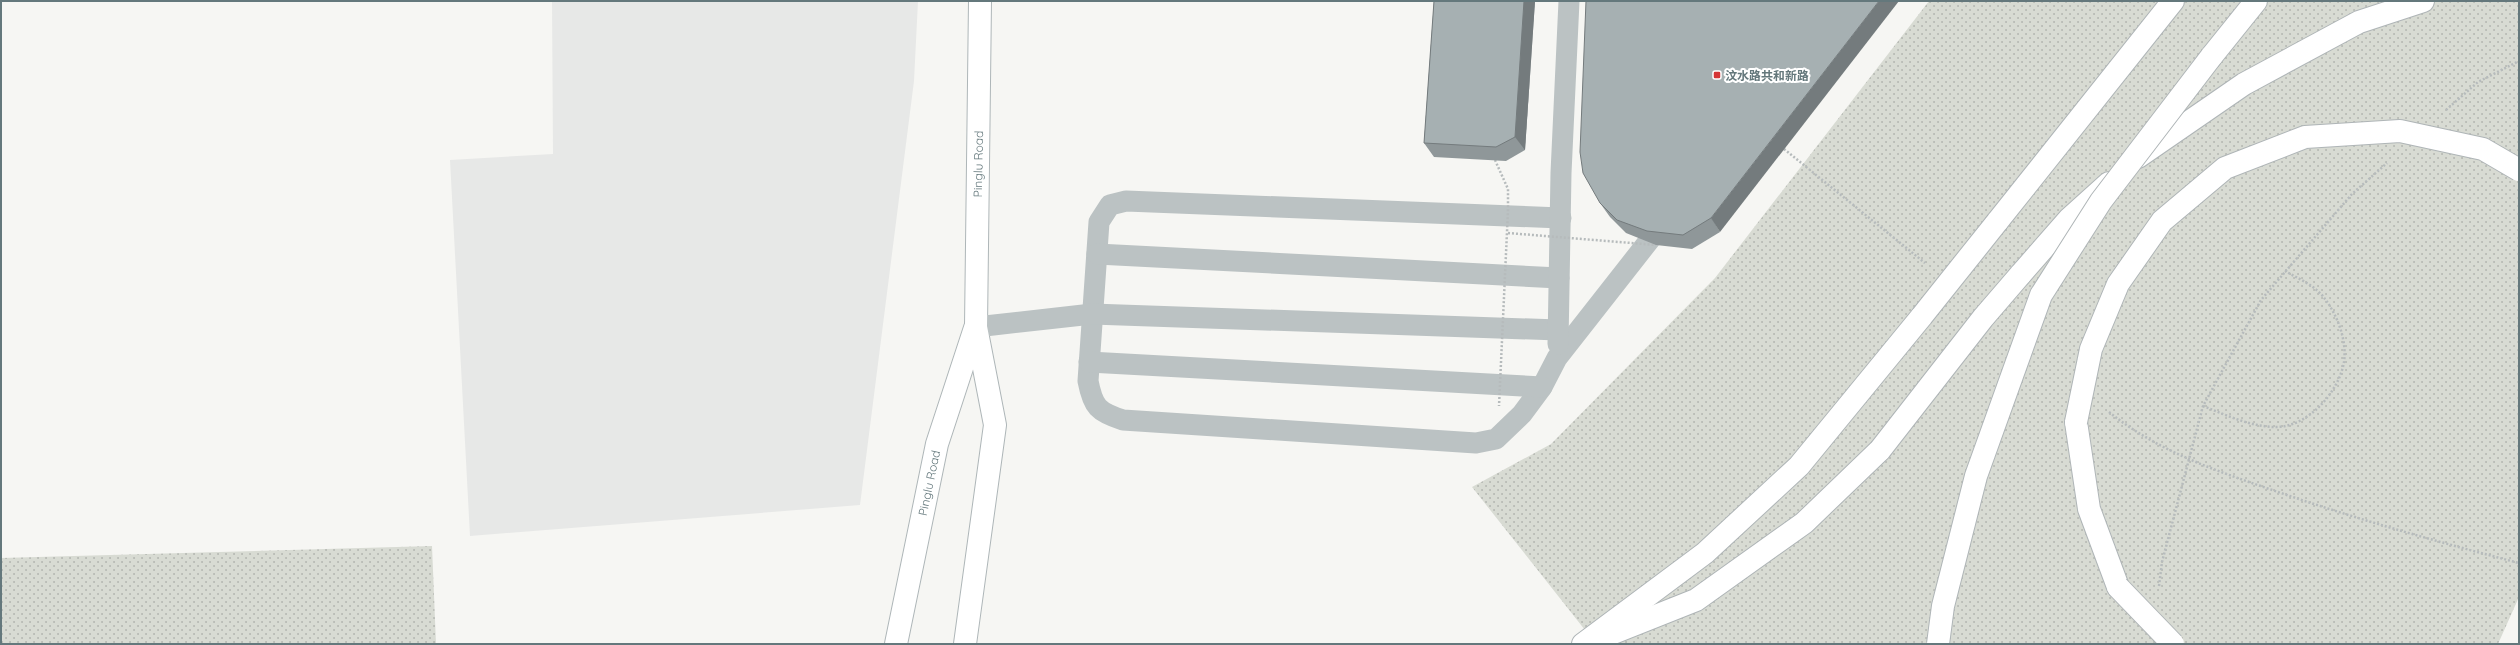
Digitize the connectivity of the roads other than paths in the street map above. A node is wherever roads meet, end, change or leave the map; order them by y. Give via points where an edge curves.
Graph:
1 (980, 1) edge
2 (1570, 1) edge
3 (2173, 1) edge
4 (2256, 1) edge
5 (2423, 1) edge
6 (2519, 170) edge
7 (1677, 206) edge
8 (1561, 218) junction
9 (1097, 254) junction
10 (1559, 278) junction
11 (1092, 314) junction
12 (976, 327) junction
13 (1558, 330) junction
14 (1557, 358) junction
15 (1089, 362) junction
16 (1542, 387) junction
17 (896, 644) edge
18 (965, 644) edge
19 (1585, 644) edge
20 (1938, 644) edge
21 (2173, 644) edge

1 - 12 main road, Pinglu Road
2 - 8 lane
3 - 19 main road, bridge via 1799,466 1705,553
4 - 20 main road, bridge via 2101,201 2041,295 1976,476 1943,606
5 - 19 main road, bridge via 2359,22 2258,77 2144,151 2069,218 1983,318 1880,450 1804,523 1696,600
6 - 21 main road, bridge via 2483,149 2400,130 2305,137 2225,168 2162,221 2118,284 2091,349 2076,422 2089,509 2118,588
7 - 14 lane
8 - 9 lane via 1126,201 1110,206 1099,222
8 - 10 lane
9 - 10 lane
9 - 11 lane
10 - 13 lane
11 - 12 lane
11 - 13 lane
11 - 15 lane
12 - 17 main road, Pinglu Road via 937,444
12 - 18 main road, Pinglu Road via 995,425
13 - 14 lane
14 - 16 lane
15 - 16 lane
15 - 16 lane via 1088,382 1092,402 1105,414 1123,420 1476,443 1496,439 1522,414

